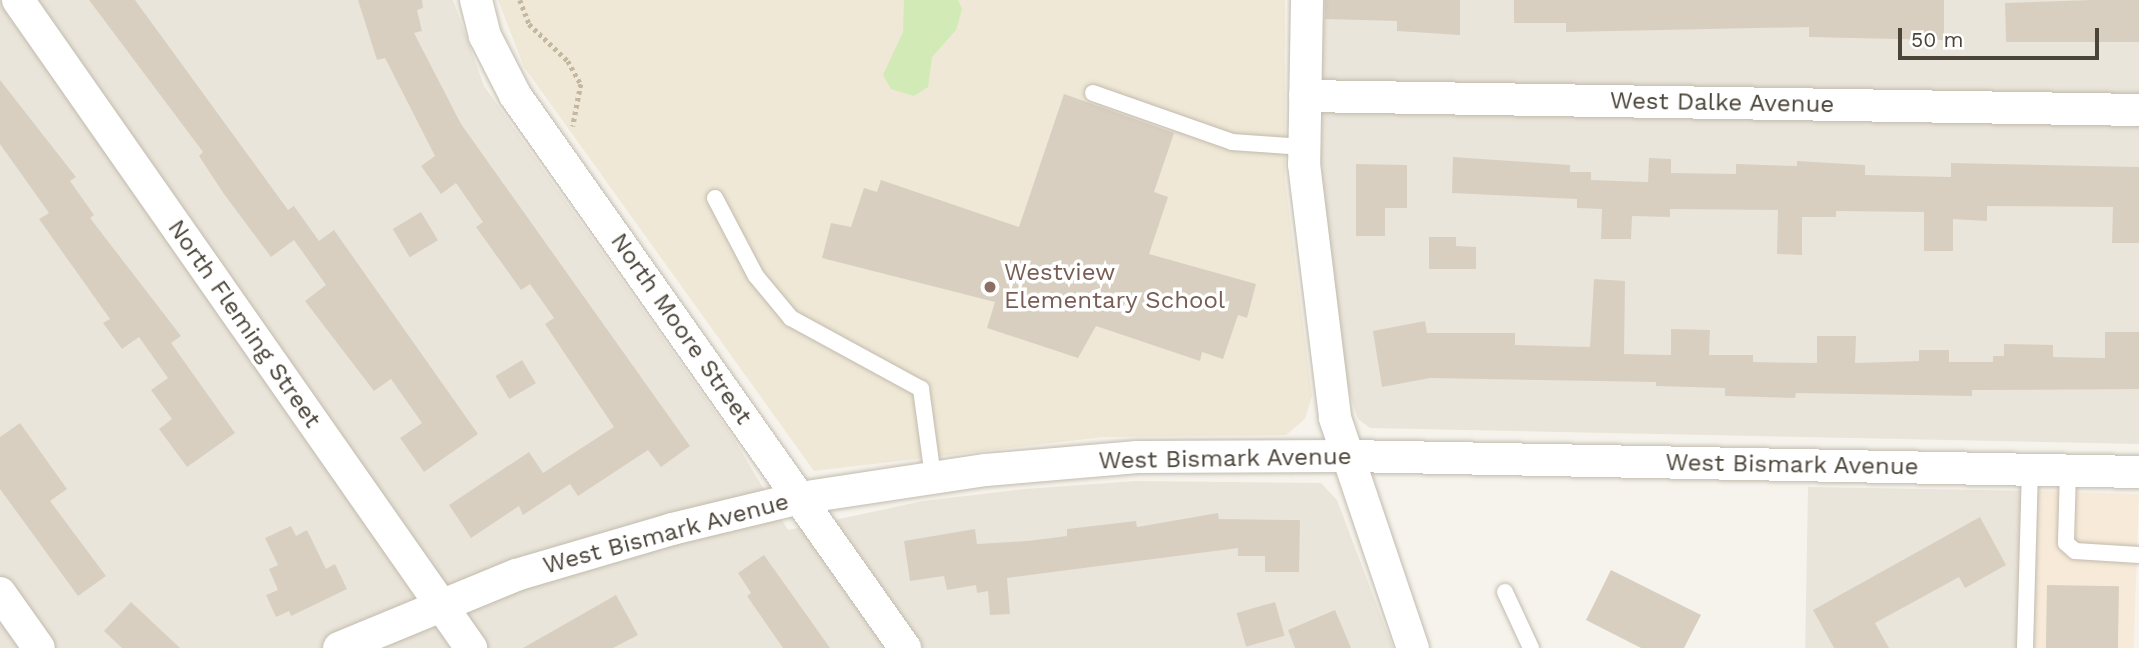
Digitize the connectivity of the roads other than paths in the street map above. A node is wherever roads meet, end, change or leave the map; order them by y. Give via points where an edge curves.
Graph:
1 (18, 0) edge
2 (476, 0) edge
3 (1307, 0) edge
4 (1093, 93) dead end
5 (1305, 96) junction
6 (2139, 110) edge
7 (1304, 147) junction
8 (715, 198) dead end
9 (1349, 456) junction
10 (2031, 470) junction
11 (2068, 470) junction
12 (2139, 472) edge
13 (933, 477) junction
14 (800, 498) junction
15 (2139, 555) edge
16 (1505, 592) dead end
17 (0, 593) edge
18 (441, 605) junction
19 (39, 648) edge
20 (339, 648) edge
21 (471, 648) edge
22 (905, 648) edge
23 (1413, 648) edge
24 (1531, 648) edge
25 (2025, 648) edge

1 - 18 street, North Fleming Street
2 - 14 street, North Moore Street via 485,36 514,95
3 - 5 street
4 - 7 lane via 1232,142
5 - 6 street, West Dalke Avenue
5 - 7 street
7 - 9 street via 1323,338 1335,418
8 - 13 lane via 756,276 791,318 921,389
9 - 10 street, West Bismark Avenue
9 - 13 street, West Bismark Avenue via 1137,457
9 - 23 street via 1378,556
10 - 11 street, West Bismark Avenue
10 - 25 lane
11 - 12 street, West Bismark Avenue
11 - 15 lane via 2066,543 2075,551
13 - 14 street, West Bismark Avenue
14 - 18 street, West Bismark Avenue via 516,575
14 - 22 street, North Moore Street
16 - 24 lane
17 - 19 street
18 - 20 street, West Bismark Avenue
18 - 21 street, North Fleming Street

